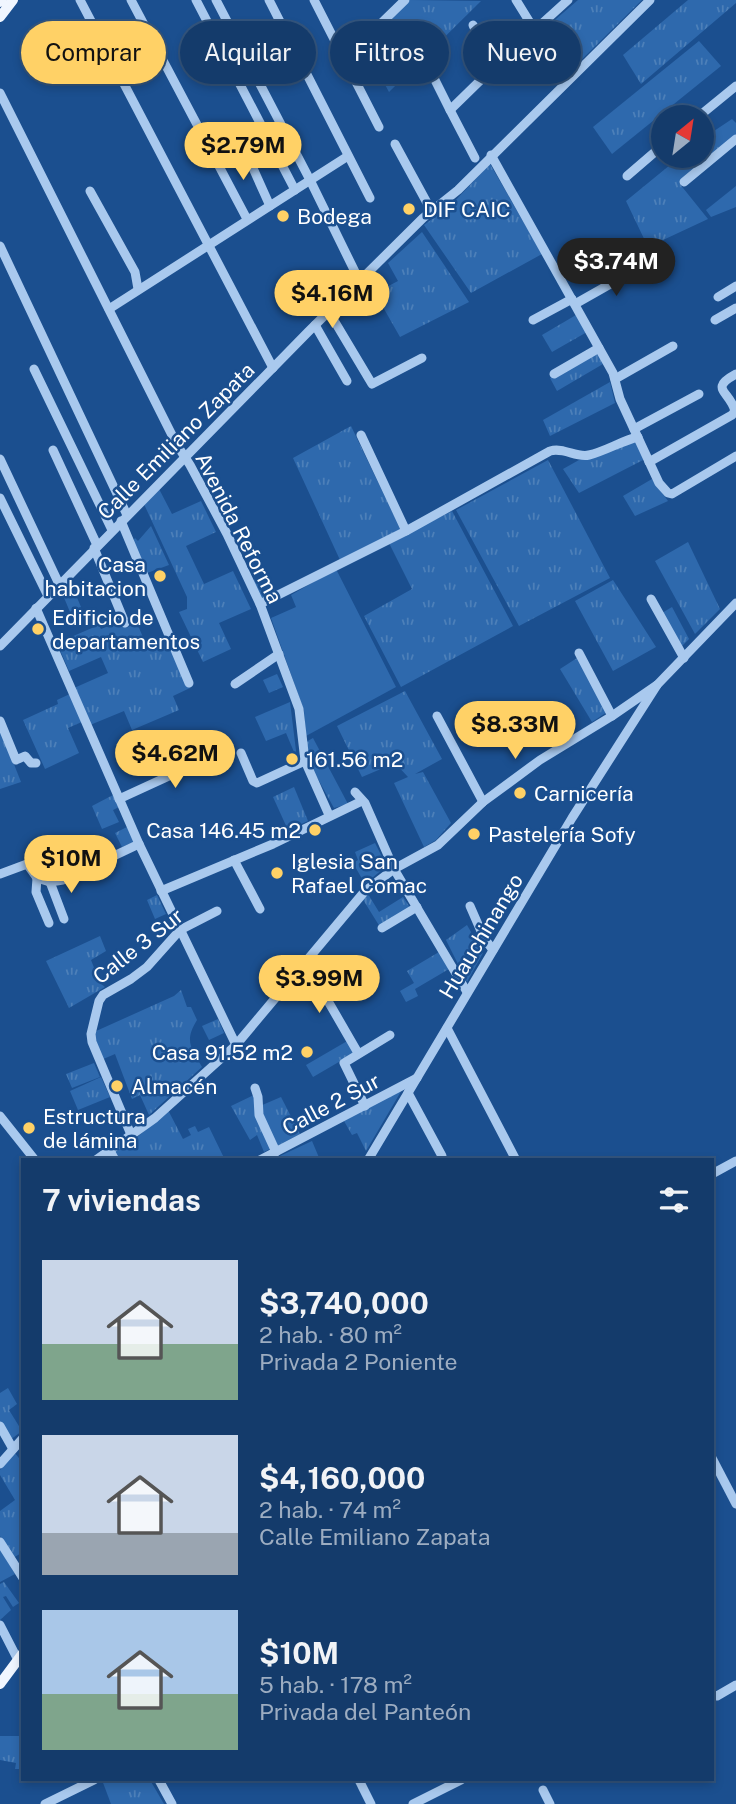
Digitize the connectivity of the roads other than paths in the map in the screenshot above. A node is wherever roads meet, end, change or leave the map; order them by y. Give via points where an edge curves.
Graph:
1 (13, 0) edge
2 (80, 0) edge
3 (131, 0) edge
4 (196, 0) edge
5 (215, 0) edge
6 (269, 0) edge
7 (314, 0) edge
8 (405, 0) edge
9 (516, 0) edge
10 (568, 0) edge
11 (650, 0) edge
12 (0, 17) edge
13 (383, 21) edge
14 (529, 21) edge
15 (543, 21) edge
16 (437, 84) edge
17 (477, 84) edge
18 (736, 86) edge
19 (0, 93) edge
20 (713, 105) edge
21 (450, 110) junction
22 (379, 127) dead end
23 (736, 139) edge
24 (395, 144) dead end
25 (243, 146) dead end
26 (491, 155) junction
27 (651, 155) edge
28 (348, 156) junction
29 (475, 158) dead end
30 (627, 176) dead end
31 (310, 180) junction
32 (684, 182) dead end
33 (295, 190) junction
34 (90, 191) dead end
35 (370, 198) dead end
36 (270, 205) junction
37 (432, 212) junction
38 (247, 219) junction
39 (208, 245) junction
40 (0, 246) edge
41 (642, 266) dead end
42 (360, 282) junction
43 (736, 286) edge
44 (138, 289) junction
45 (718, 297) dead end
46 (574, 301) junction
47 (736, 308) edge
48 (109, 309) junction
49 (329, 312) junction
50 (533, 320) dead end
51 (715, 320) dead end
52 (315, 325) junction
53 (673, 346) dead end
54 (600, 348) junction
55 (422, 358) dead end
56 (273, 368) junction
57 (34, 369) dead end
58 (554, 374) dead end
59 (736, 374) edge
60 (615, 379) junction
61 (347, 381) dead end
62 (699, 394) dead end
63 (636, 433) junction
64 (361, 435) dead end
65 (53, 450) dead end
66 (184, 456) junction
67 (736, 456) edge
68 (0, 459) edge
69 (649, 462) junction
70 (0, 498) edge
71 (124, 518) junction
72 (112, 530) junction
73 (406, 531) junction
74 (96, 546) junction
75 (59, 584) junction
76 (48, 596) junction
77 (651, 599) dead end
78 (736, 603) edge
79 (260, 604) junction
80 (36, 608) junction
81 (125, 623) dead end
82 (0, 646) edge
83 (579, 653) dead end
84 (279, 654) junction
85 (684, 659) junction
86 (189, 682) dead end
87 (235, 684) dead end
88 (657, 685) junction
89 (437, 716) dead end
90 (612, 716) junction
91 (0, 721) edge
92 (219, 753) dead end
93 (241, 753) dead end
94 (305, 761) junction
95 (36, 763) dead end
96 (355, 792) dead end
97 (119, 799) junction
98 (362, 802) junction
99 (483, 802) junction
100 (329, 815) junction
101 (139, 844) junction
102 (234, 860) junction
103 (394, 869) junction
104 (0, 874) edge
105 (37, 878) junction
106 (50, 882) junction
107 (161, 891) junction
108 (470, 906) dead end
109 (417, 907) junction
110 (260, 909) dead end
111 (217, 911) dead end
112 (64, 919) dead end
113 (49, 923) dead end
114 (382, 928) dead end
115 (180, 930) junction
116 (493, 950) junction
117 (306, 963) junction
118 (467, 992) junction
119 (447, 1028) junction
120 (390, 1035) dead end
121 (236, 1045) junction
122 (358, 1053) junction
123 (417, 1077) junction
124 (255, 1088) dead end
125 (408, 1093) junction
126 (365, 1106) junction
127 (0, 1117) edge
128 (131, 1137) junction
129 (276, 1153) junction
130 (113, 1156) edge
131 (442, 1156) dead end
132 (33, 1158) edge
133 (265, 1158) edge
134 (369, 1158) edge
135 (515, 1158) edge
136 (736, 1161) edge
137 (714, 1173) edge
138 (0, 1426) edge
139 (21, 1440) edge
140 (13, 1449) junction
141 (714, 1462) edge
142 (0, 1464) edge
143 (736, 1504) edge
144 (0, 1542) edge
145 (21, 1575) edge
146 (0, 1625) edge
147 (20, 1657) edge
148 (0, 1684) edge
149 (736, 1685) edge
150 (714, 1696) edge
151 (91, 1781) edge
152 (160, 1781) edge
153 (360, 1781) edge
154 (459, 1781) edge
155 (543, 1790) dead end
156 (45, 1804) edge
157 (172, 1804) edge
158 (372, 1804) edge
159 (413, 1804) edge
160 (550, 1804) edge

1 - 12 main road
2 - 39 street
3 - 38 street
4 - 33 street
5 - 31 street
6 - 28 street
7 - 22 street
8 - 13 street
9 - 14 street
10 - 15 street
11 - 26 street, Calle Emiliano Zapata
16 - 21 street
17 - 21 street
18 - 20 street
19 - 48 street, Avenida Reforma
21 - 29 street
23 - 32 street
24 - 37 street
25 - 36 street
26 - 37 street, Calle Emiliano Zapata
26 - 46 street
27 - 30 street
28 - 31 street
28 - 35 street
31 - 33 street
31 - 42 street
33 - 36 street
34 - 44 street via 135,272
36 - 38 street
37 - 42 street, Calle Emiliano Zapata
38 - 39 street
39 - 44 street
39 - 56 street
40 - 71 street
41 - 46 street
42 - 49 street, Calle Emiliano Zapata
43 - 45 street
44 - 48 street
46 - 50 street
46 - 54 street
47 - 51 street
48 - 66 street, Avenida Reforma
49 - 52 street, Calle Emiliano Zapata
49 - 55 street via 372,384
52 - 56 street, Calle Emiliano Zapata
52 - 61 street
53 - 60 street
54 - 58 street
54 - 60 street
56 - 66 street, Calle Emiliano Zapata
57 - 72 street
59 - 69 street via 722,385 734,405 732,415
60 - 63 street
62 - 63 street
63 - 69 street
63 - 73 street via 589,455 550,451
64 - 73 street
65 - 74 street
66 - 71 street, Calle Emiliano Zapata
66 - 79 street, Avenida Reforma
67 - 69 street via 672,494 659,483
68 - 75 street
70 - 76 street
71 - 72 street, Calle Emiliano Zapata
71 - 86 street
72 - 74 street, Calle Emiliano Zapata
73 - 79 street
74 - 75 street, Calle Emiliano Zapata
74 - 81 street
75 - 76 street, Calle Emiliano Zapata
76 - 80 street, Calle Emiliano Zapata
77 - 85 street
78 - 85 street, Huauchinango
79 - 84 street, Avenida Reforma
80 - 82 street, Calle Emiliano Zapata
80 - 97 street
83 - 90 street
84 - 87 street
84 - 94 street, Avenida Reforma via 299,709
85 - 88 street, Huauchinango
88 - 90 street
88 - 116 street, Huauchinango
89 - 99 street
90 - 99 street
91 - 95 street via 16,760 24,756
92 - 97 street
93 - 94 street via 257,783
94 - 100 street, Avenida Reforma
96 - 98 street
97 - 101 street
98 - 100 street
98 - 103 street
99 - 103 street via 438,845
100 - 102 street, Calle 3 Sur
101 - 106 street
101 - 107 street
102 - 107 street, Calle 3 Sur
102 - 110 street
103 - 109 street
103 - 117 street via 365,891
104 - 105 street via 27,864
105 - 106 street
105 - 113 street via 36,892
106 - 112 street
107 - 115 street
108 - 116 street
109 - 114 street
109 - 118 street
111 - 115 street, Calle 3 Sur
115 - 121 street
115 - 128 street, Calle 3 Sur via 147,967 103,995 91,1034
116 - 118 street, Huauchinango
117 - 121 street
117 - 122 street
118 - 119 street, Huauchinango
119 - 123 street, Huauchinango
119 - 135 street
120 - 122 street
121 - 128 street
122 - 126 street via 344,1063
123 - 125 street, Huauchinango
123 - 126 street, Calle 2 Sur
124 - 129 street via 259,1115
125 - 131 street
125 - 134 street, Huauchinango
126 - 129 street, Calle 2 Sur
127 - 132 street
128 - 130 street
129 - 133 street, Calle 2 Sur
136 - 137 street
138 - 140 street
139 - 140 street
140 - 142 street
141 - 143 street
144 - 145 street
146 - 147 street
147 - 148 main road
149 - 150 street
151 - 156 street
152 - 157 street
153 - 158 street
154 - 159 street
155 - 160 street

